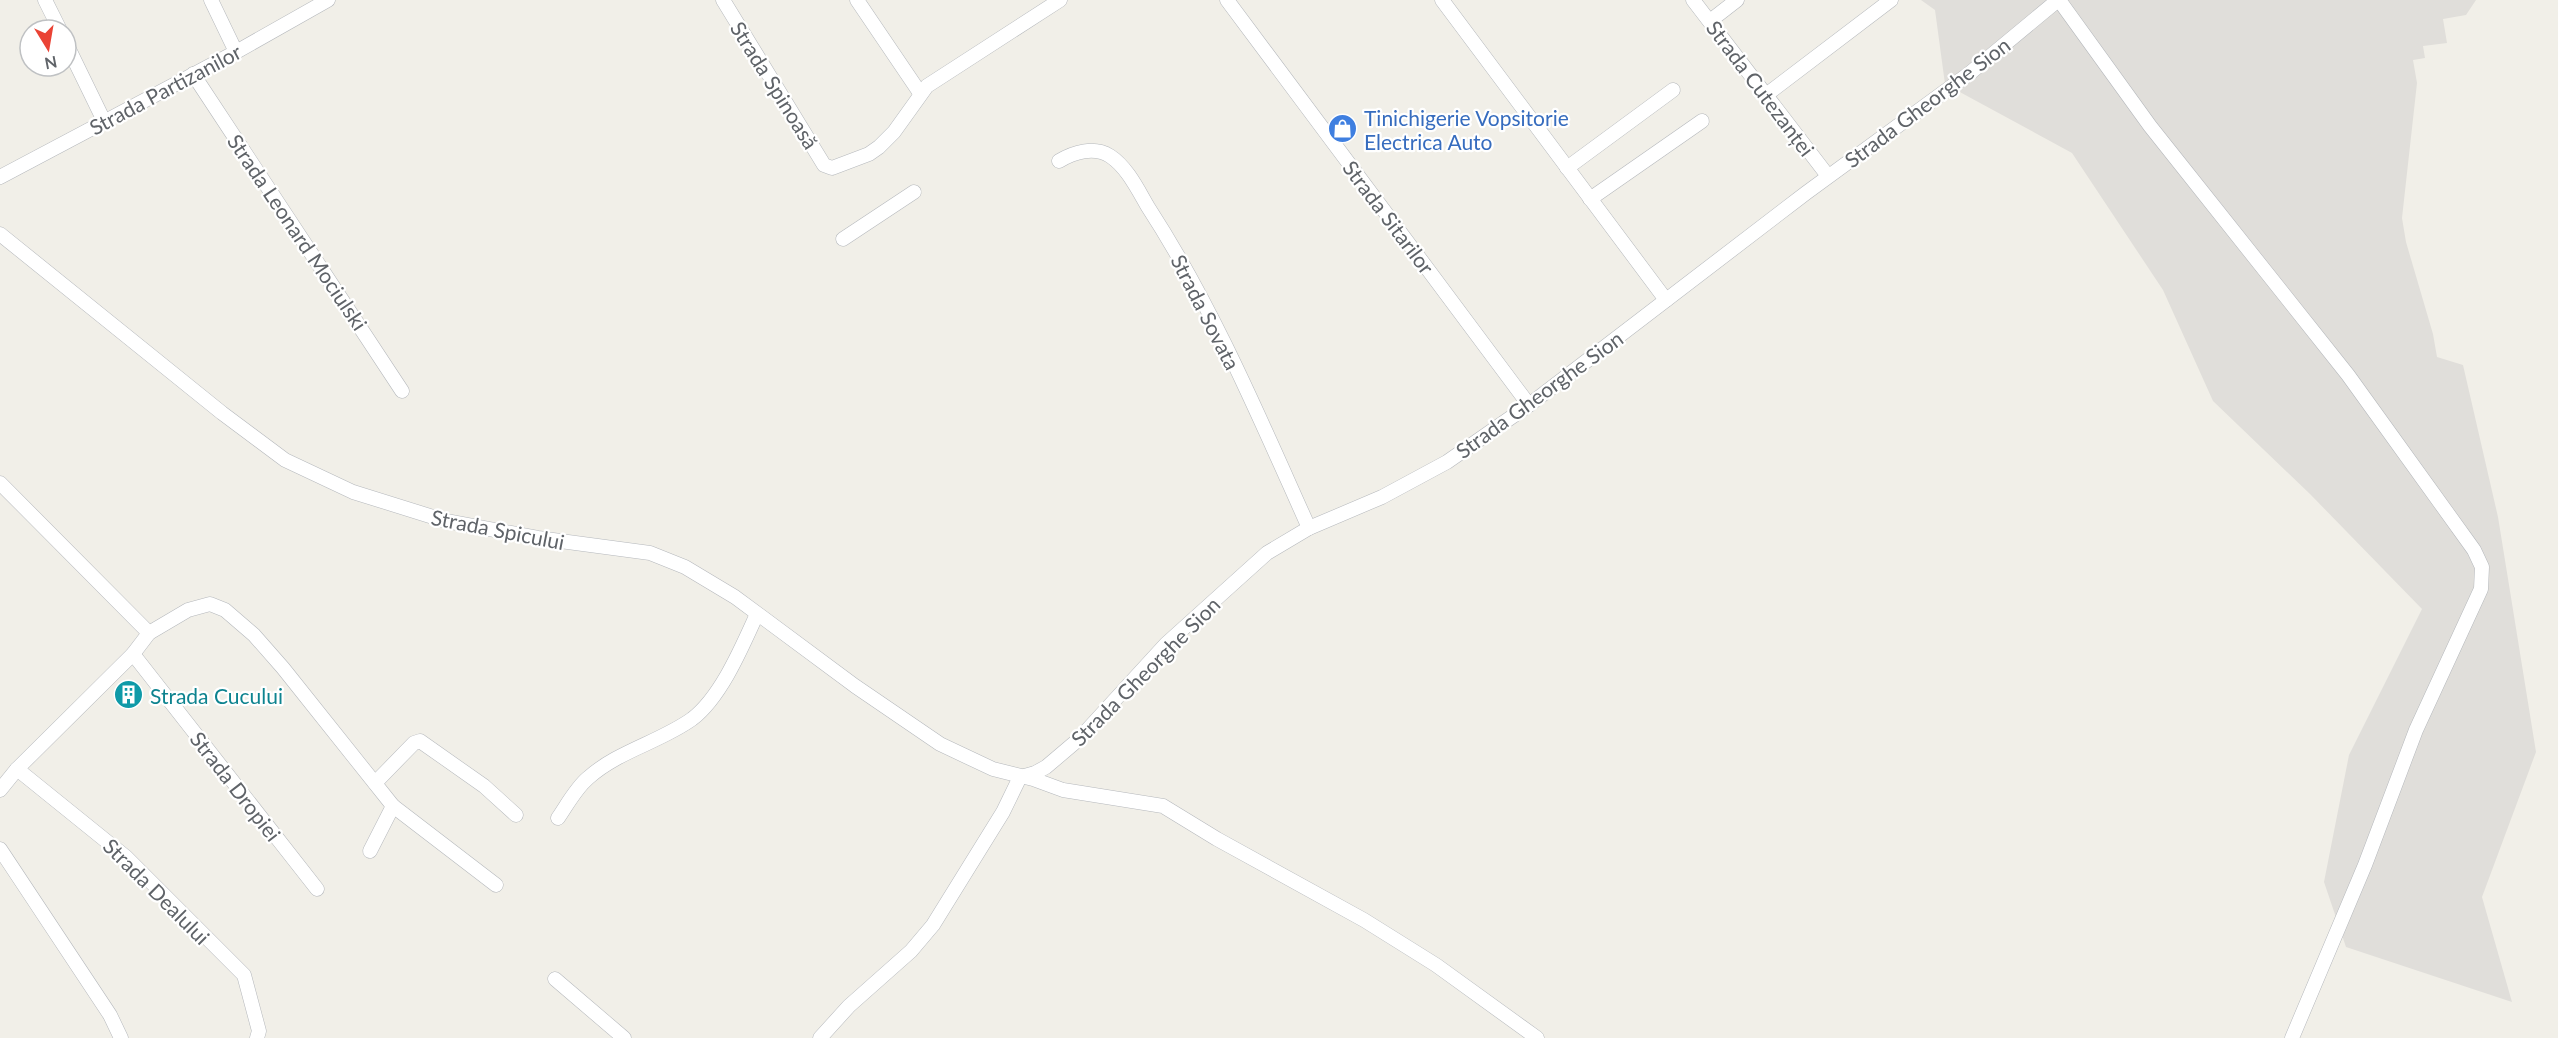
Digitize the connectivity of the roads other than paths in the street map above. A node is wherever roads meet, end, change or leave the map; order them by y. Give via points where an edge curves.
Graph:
1 (45, 0) edge
2 (211, 0) edge
3 (328, 0) edge
4 (723, 0) edge
5 (857, 0) edge
6 (1060, 0) edge
7 (1227, 0) edge
8 (1442, 0) edge
9 (1693, 0) edge
10 (1737, 0) edge
11 (1891, 0) edge
12 (2059, 0) edge
13 (54, 18) edge
14 (1710, 21) junction
15 (236, 52) junction
16 (78, 68) edge
17 (193, 74) junction
18 (1673, 90) dead end
19 (920, 93) junction
20 (1766, 95) junction
21 (1702, 121) dead end
22 (104, 122) junction
23 (1059, 161) dead end
24 (1567, 168) junction
25 (1828, 176) junction
26 (0, 177) edge
27 (914, 192) dead end
28 (1590, 199) junction
29 (0, 234) edge
30 (843, 239) dead end
31 (1665, 300) junction
32 (402, 391) dead end
33 (1529, 405) junction
34 (0, 483) edge
35 (1309, 528) junction
36 (757, 614) junction
37 (149, 633) junction
38 (133, 654) junction
39 (17, 769) junction
40 (1020, 777) junction
41 (375, 783) junction
42 (0, 790) edge
43 (393, 806) junction
44 (516, 815) dead end
45 (558, 818) dead end
46 (0, 849) edge
47 (370, 851) dead end
48 (496, 885) dead end
49 (317, 889) dead end
50 (555, 979) dead end
51 (121, 1038) edge
52 (257, 1038) edge
53 (624, 1038) edge
54 (820, 1038) edge
55 (1537, 1038) edge
56 (2292, 1038) edge

1 - 13 street
2 - 15 street
3 - 15 street, Strada Partizanilor
4 - 19 street, Strada Spinoasă via 829,168 869,154 887,141
5 - 19 street
6 - 19 street via 940,76
7 - 33 street, Strada Sitarilor
8 - 24 street
9 - 14 street, Strada Cutezanței
10 - 14 street
11 - 20 street
12 - 25 street, Strada Gheorghe Sion via 1970,73
12 - 56 street via 2150,126 2348,375 2474,550 2482,567 2481,590 2416,730 2365,865
14 - 20 street, Strada Cutezanței
15 - 17 street, Strada Partizanilor
16 - 22 street
17 - 22 street, Strada Partizanilor
17 - 32 street, Strada Leonard Mociulski
18 - 24 street
20 - 25 street, Strada Cutezanței
21 - 28 street
22 - 26 street, Strada Partizanilor
23 - 35 street, Strada Sovata via 1070,154 1097,151 1109,155 1127,174 1202,298
24 - 28 street
25 - 31 street, Strada Gheorghe Sion
27 - 30 street
28 - 31 street
29 - 36 street, Strada Spicului via 285,460 397,507 446,520 538,538 650,552 685,567
31 - 33 street, Strada Gheorghe Sion
33 - 35 street, Strada Gheorghe Sion via 1447,462 1382,497
34 - 37 street
35 - 40 street, Strada Gheorghe Sion via 1267,553 1166,644 1080,739 1035,773
36 - 40 street, Strada Spicului via 940,744
36 - 45 street via 733,663 703,710 585,779
37 - 38 street
37 - 41 street via 188,610 210,604 225,609 254,635
38 - 39 street
38 - 49 street, Strada Dropiei
39 - 42 street
39 - 52 street, Strada Dealului via 126,857 244,975 259,1031
40 - 54 street via 1003,812 933,925
40 - 55 street, Strada Spicului via 1063,790 1168,809 1364,920 1436,965
41 - 43 street
41 - 44 street via 420,741 484,786
43 - 47 street
43 - 48 street
46 - 51 street via 110,1015
50 - 53 street

